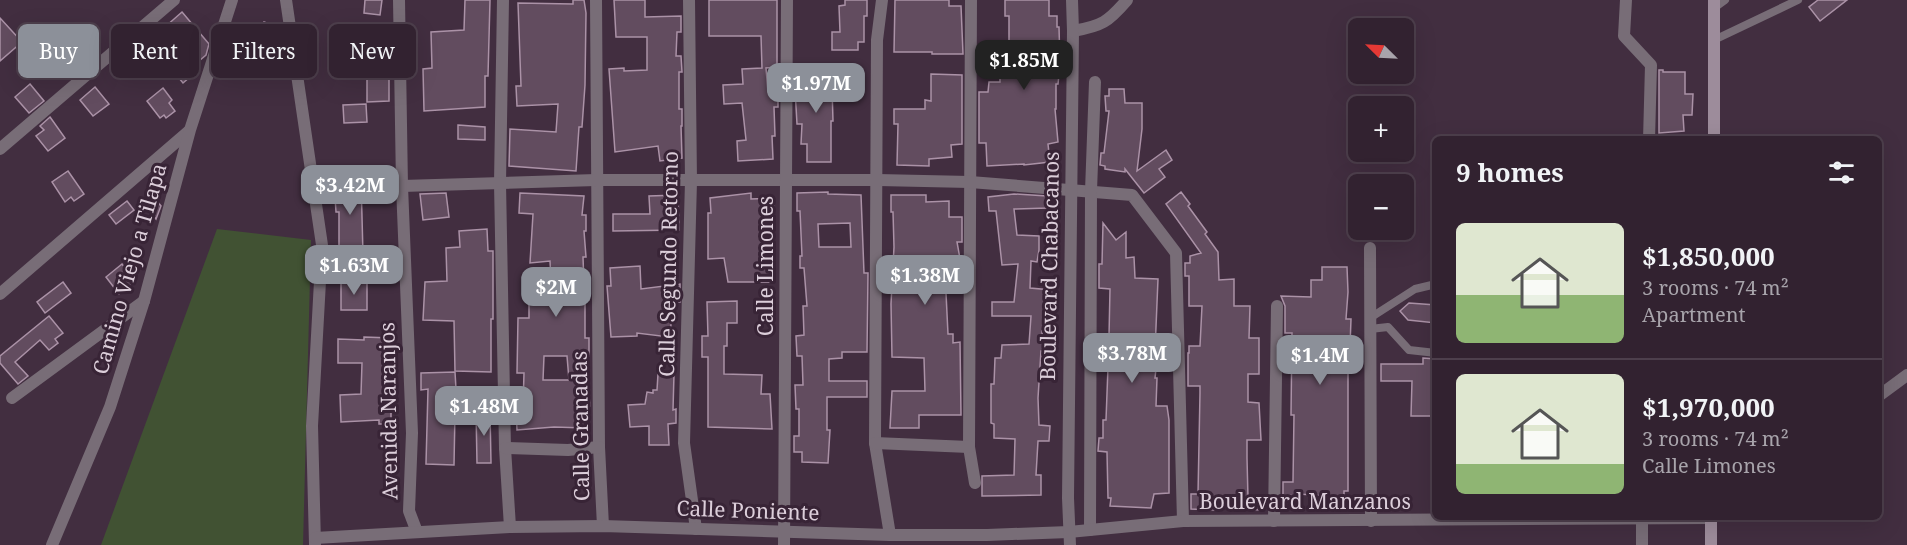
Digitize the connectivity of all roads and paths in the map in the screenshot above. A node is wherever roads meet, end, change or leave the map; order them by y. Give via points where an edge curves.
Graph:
1 (174, 0) edge
2 (286, 0) edge
3 (399, 0) edge
4 (503, 0) edge
5 (596, 0) edge
6 (689, 0) edge
7 (788, 0) edge
8 (882, 0) edge
9 (970, 0) edge
10 (1072, 0) edge
11 (1127, 0) edge
12 (1626, 0) edge
13 (1725, 0) edge
14 (231, 1) edge
15 (1791, 1) edge
16 (1714, 4) edge
17 (1073, 31) junction
18 (1714, 39) junction
19 (1095, 81) dead end
20 (190, 130) junction
21 (1649, 136) edge
22 (1714, 136) edge
23 (0, 148) edge
24 (596, 180) junction
25 (878, 180) junction
26 (691, 181) junction
27 (786, 182) junction
28 (970, 182) junction
29 (500, 183) junction
30 (402, 186) junction
31 (1070, 190) junction
32 (1091, 191) junction
33 (1370, 248) dead end
34 (1432, 285) edge
35 (0, 294) edge
36 (144, 301) junction
37 (1277, 306) dead end
38 (1370, 323) junction
39 (1432, 353) edge
40 (1907, 375) edge
41 (1882, 394) edge
42 (12, 398) dead end
43 (875, 443) junction
44 (599, 447) junction
45 (969, 447) junction
46 (505, 448) junction
47 (975, 483) dead end
48 (1461, 520) edge
49 (1642, 520) edge
50 (1711, 520) edge
51 (1183, 521) junction
52 (1274, 521) junction
53 (1371, 521) junction
54 (603, 526) junction
55 (510, 527) junction
56 (696, 529) junction
57 (1079, 531) junction
58 (417, 532) junction
59 (890, 535) junction
60 (784, 539) edge
61 (315, 541) edge
62 (52, 545) edge
63 (1070, 545) edge
64 (1642, 545) edge
65 (1711, 545) edge

1 - 23 street
2 - 61 street via 321,245 312,426
3 - 30 street, Avenida Naranjos
4 - 29 street
5 - 24 street, Calle Granadas
6 - 26 street, Calle Segundo Retorno
7 - 27 street, Calle Limones
8 - 25 street via 877,40
9 - 28 street
10 - 17 street, Boulevard Chabacanos
11 - 17 street via 1111,18 1094,27
12 - 21 street via 1624,36 1651,65
13 - 16 lane
14 - 20 street, Camino Viejo a Tilapa
15 - 18 lane
16 - 18 main road
17 - 31 street, Boulevard Chabacanos
18 - 22 main road
19 - 32 street, Boulevard Chabacanos
20 - 35 street
20 - 36 street, Camino Viejo a Tilapa
24 - 26 street
24 - 29 street
24 - 44 street, Calle Granadas
25 - 27 street
25 - 28 street
25 - 43 street
26 - 27 street
26 - 56 street, Calle Segundo Retorno via 684,443
27 - 60 street, Calle Limones
28 - 31 street
28 - 45 street
29 - 30 street
29 - 46 street
30 - 58 street, Avenida Naranjos via 412,433 409,511
31 - 32 street
31 - 57 street, Boulevard Chabacanos via 1068,498
32 - 51 street via 1132,195 1176,253
32 - 57 street, Boulevard Chabacanos
33 - 38 street
34 - 38 lane via 1415,289
36 - 42 street
36 - 62 street, Camino Viejo a Tilapa via 110,407
37 - 52 street
38 - 39 lane via 1388,327 1409,350
38 - 53 street
40 - 41 street
43 - 45 street
43 - 59 street
44 - 46 street
44 - 54 street, Calle Granadas
45 - 47 street
46 - 55 street
48 - 53 street, Boulevard Manzanos
49 - 64 street
50 - 65 main road
51 - 52 street, Boulevard Manzanos
51 - 57 street, Boulevard Manzanos
52 - 53 street, Boulevard Manzanos
54 - 55 street, Calle Poniente
54 - 56 street, Calle Poniente
55 - 58 street, Calle Poniente
56 - 60 street, Calle Poniente
57 - 59 street, Calle Poniente
57 - 63 street
58 - 61 street, Calle Poniente
59 - 60 street, Calle Poniente

